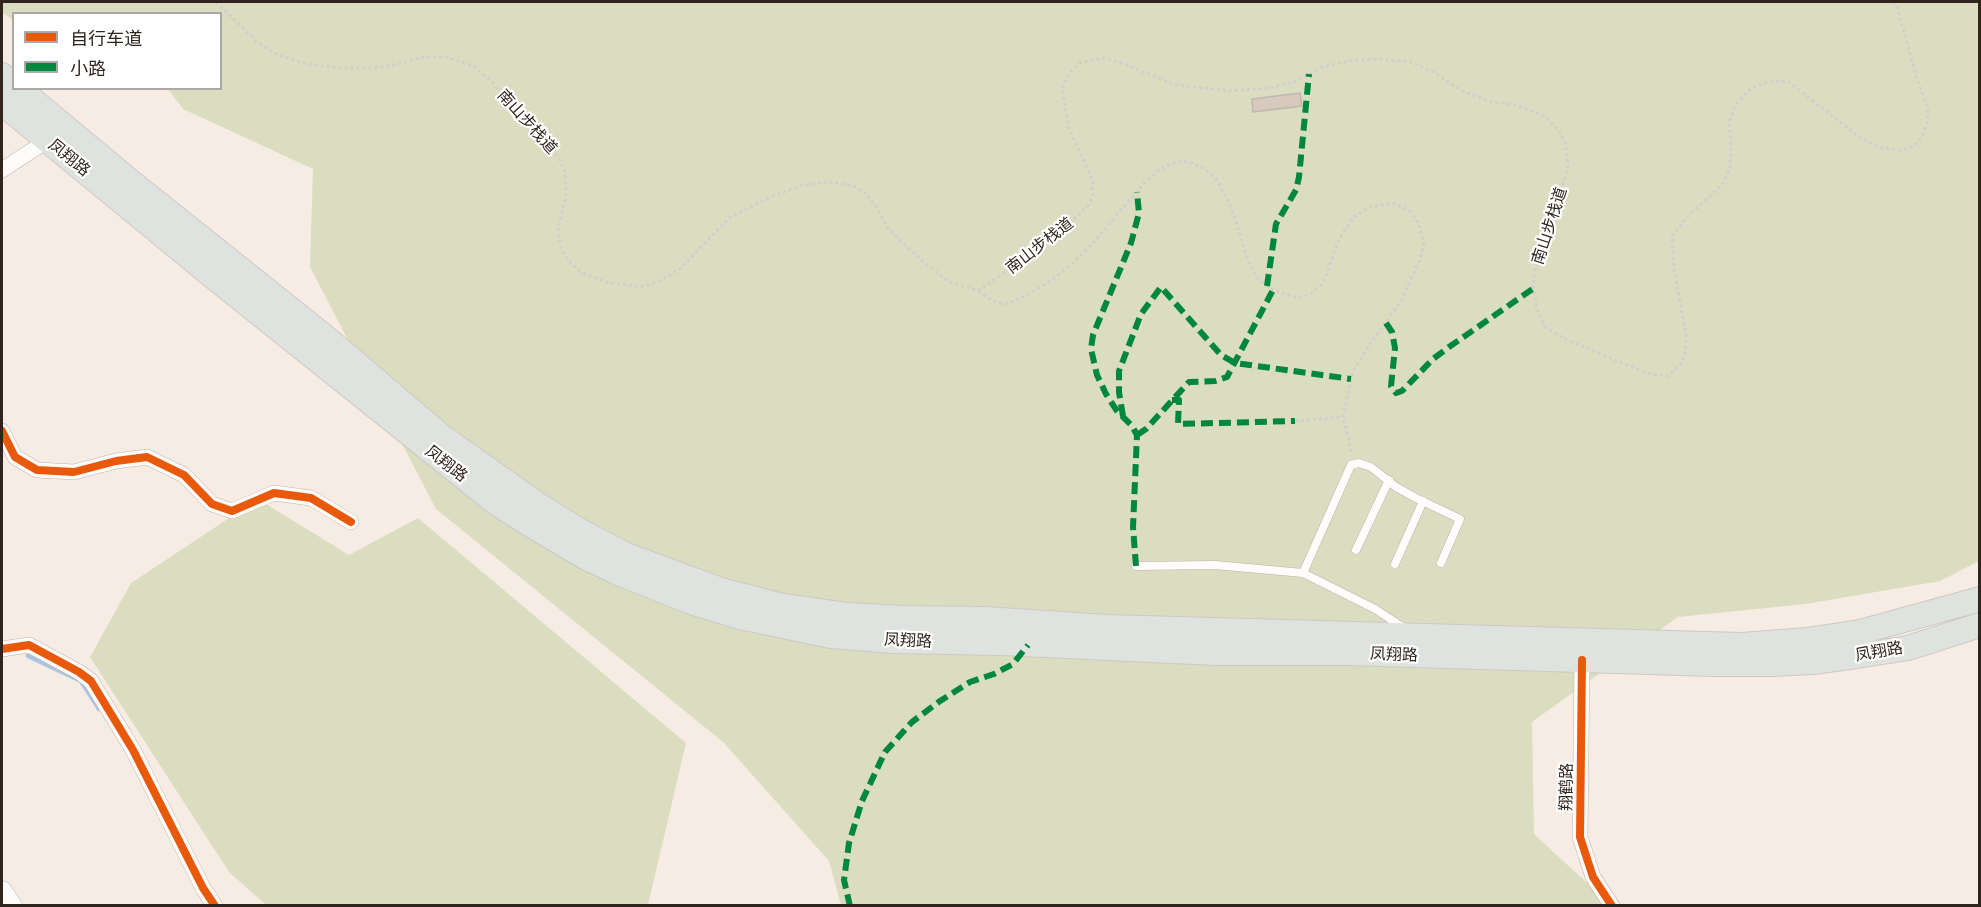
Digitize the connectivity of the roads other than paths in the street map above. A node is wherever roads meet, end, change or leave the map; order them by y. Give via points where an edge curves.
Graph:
1 (20, 90) edge
2 (2, 103) edge
3 (48, 140) junction
4 (2, 170) edge
5 (2, 431) edge
6 (1389, 480) junction
7 (1423, 501) junction
8 (351, 522) dead end
9 (1356, 550) dead end
10 (1441, 563) dead end
11 (1395, 564) dead end
12 (1136, 566) dead end
13 (1303, 573) junction
14 (1980, 599) edge
15 (1980, 625) edge
16 (1415, 635) junction
17 (2, 649) edge
18 (1582, 660) junction
19 (2, 891) edge
20 (12, 906) edge
21 (215, 906) edge
22 (1612, 906) edge

1 - 16 main road, 凤翔路 via 326,337 441,436 582,532 635,559 721,590 779,605 847,615
2 - 3 main road, 凤翔路
3 - 4 street
3 - 18 main road, 凤翔路 via 496,503 585,557 691,602 740,617 819,633 893,641 1216,653
5 - 8 street via 15,457 37,470 74,472 116,460 147,457 184,475 212,504 232,511 274,493 311,498
6 - 7 lane
6 - 9 lane
6 - 13 lane via 1371,467 1351,465
7 - 10 lane via 1460,519
7 - 11 lane
12 - 13 lane via 1215,565
13 - 16 lane via 1375,609
14 - 16 main road, 凤翔路 via 1860,632 1742,645
15 - 18 main road, 凤翔路 via 1908,648 1813,662
17 - 21 street via 29,645 91,681 133,750
18 - 22 street, 翔鹤路 via 1580,837 1593,877
19 - 20 street

